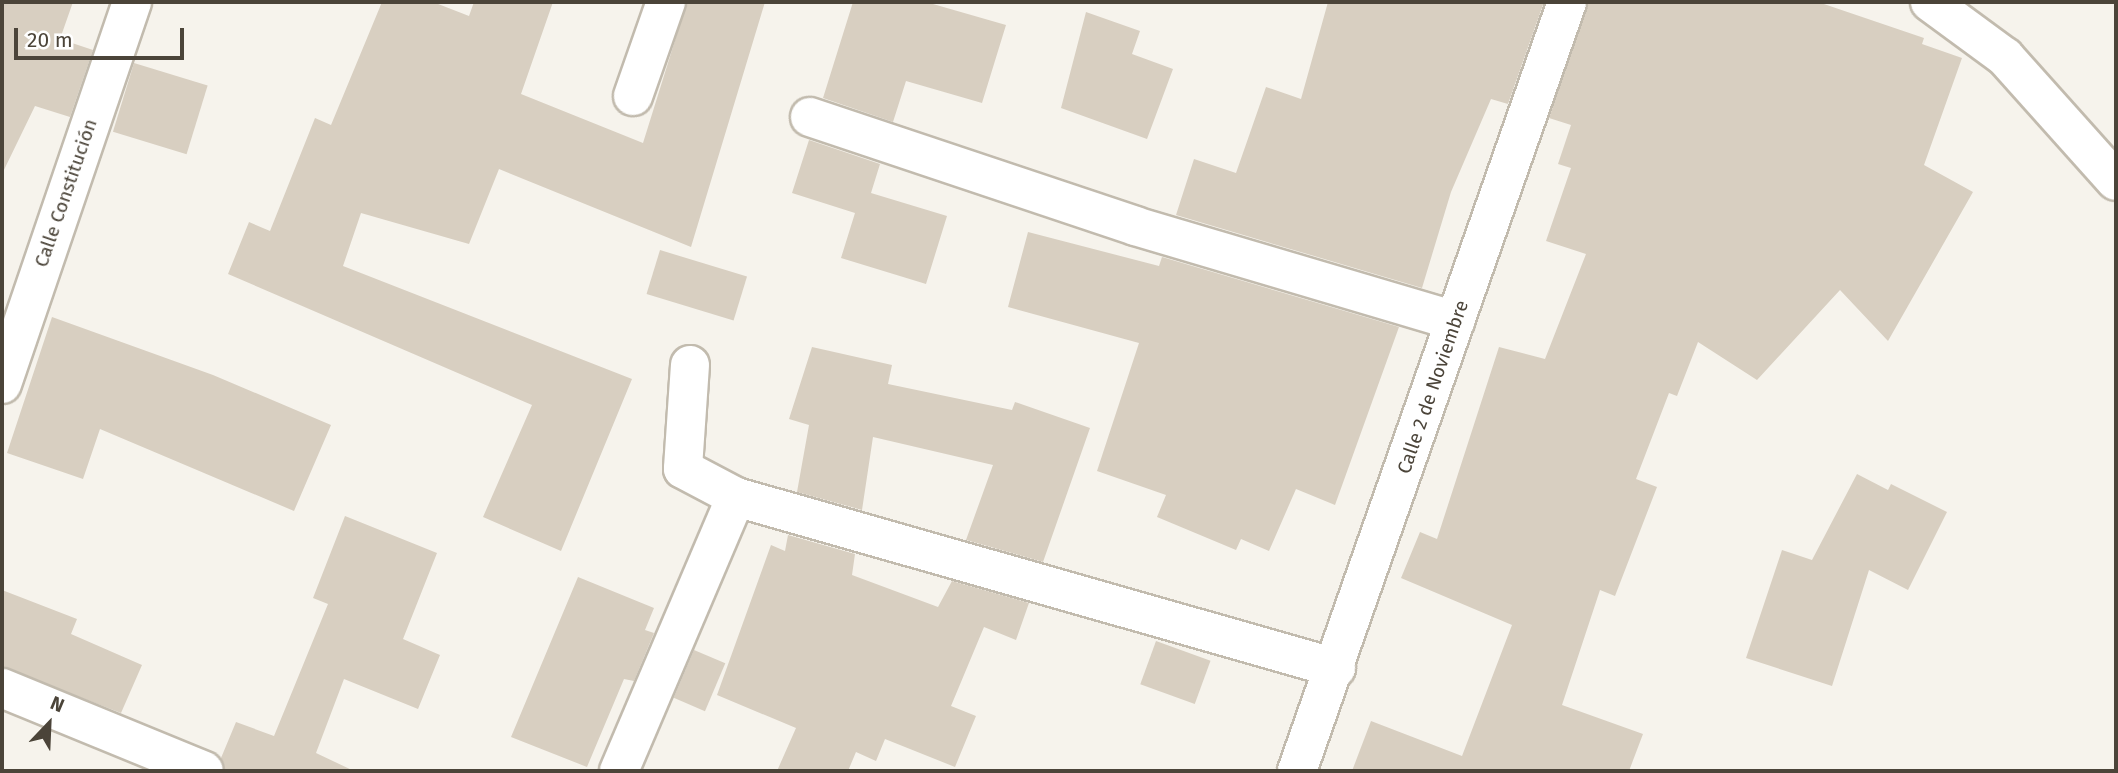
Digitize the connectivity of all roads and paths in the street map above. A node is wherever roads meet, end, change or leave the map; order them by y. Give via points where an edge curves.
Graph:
1 (132, 2) edge
2 (666, 2) edge
3 (1567, 2) edge
4 (1930, 2) edge
5 (633, 96) dead end
6 (810, 117) dead end
7 (2116, 181) edge
8 (1455, 321) junction
9 (690, 365) dead end
10 (2, 384) edge
11 (736, 497) junction
12 (1336, 668) junction
13 (2, 688) edge
14 (204, 771) edge
15 (618, 771) edge
16 (1297, 771) edge

1 - 10 street, Calle Constitución
2 - 5 street
3 - 8 street, Calle 2 de Noviembre
4 - 7 street via 2005,57
6 - 8 street via 1135,226
8 - 12 street, Calle 2 de Noviembre
9 - 11 street via 683,469
11 - 12 street
11 - 15 street
12 - 16 street, Calle 2 de Noviembre
13 - 14 street

